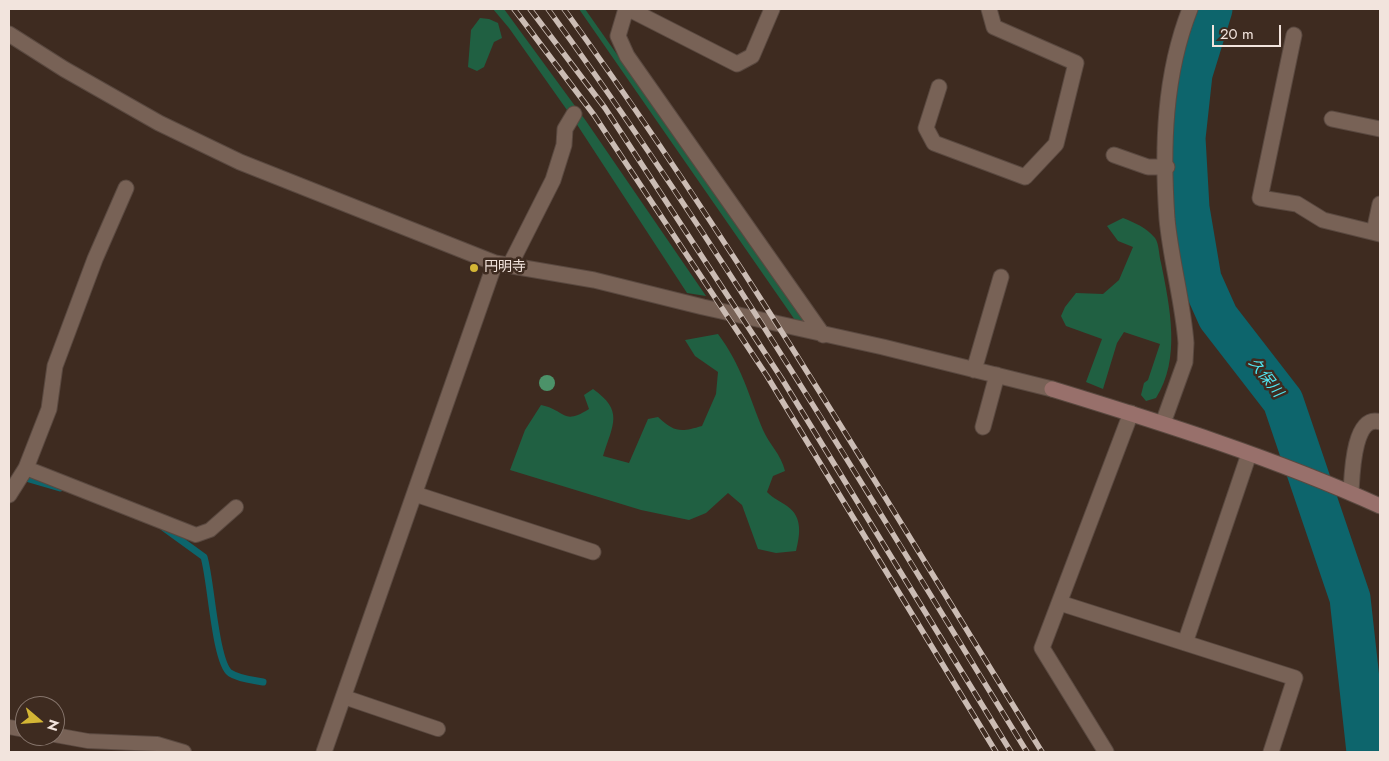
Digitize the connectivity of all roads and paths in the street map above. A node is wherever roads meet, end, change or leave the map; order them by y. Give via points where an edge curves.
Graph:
1 (627, 9) edge
2 (772, 9) edge
3 (989, 9) edge
4 (1190, 9) edge
5 (9, 34) edge
6 (1294, 35) dead end
7 (939, 87) dead end
8 (1332, 119) dead end
9 (567, 121) dead end
10 (1380, 129) edge
11 (1114, 155) dead end
12 (1167, 167) junction
13 (126, 188) dead end
14 (1380, 204) edge
15 (1377, 233) edge
16 (503, 264) junction
17 (1001, 277) dead end
18 (823, 335) junction
19 (974, 370) junction
20 (997, 376) junction
21 (1131, 413) junction
22 (1380, 422) edge
23 (1163, 423) junction
24 (983, 426) dead end
25 (1249, 454) junction
26 (26, 468) junction
27 (1351, 492) junction
28 (415, 494) junction
29 (9, 495) edge
30 (1380, 506) edge
31 (236, 507) dead end
32 (593, 552) dead end
33 (1060, 603) junction
34 (1186, 643) junction
35 (344, 697) junction
36 (438, 729) dead end
37 (65, 737) edge
38 (184, 752) edge
39 (324, 752) edge
40 (1106, 752) edge
41 (1271, 752) edge

1 - 2 street via 737,64 752,56
1 - 18 street via 618,36 627,56
3 - 7 street via 994,27 1076,63 1056,144 1026,177 934,143 926,128
4 - 12 street via 1170,81
5 - 16 street via 159,123 240,162
6 - 15 street via 1260,198 1297,204 1323,220
8 - 10 street
9 - 16 street via 564,145 553,180
11 - 12 street via 1148,168
12 - 23 street via 1168,219 1186,344 1185,362
13 - 26 street via 54,366 49,409
14 - 15 street
16 - 18 street via 594,280
16 - 28 street
17 - 19 street
18 - 19 street
19 - 20 street
20 - 21 street
20 - 24 street
21 - 23 street
21 - 33 street
22 - 27 street via 1365,425 1358,436
23 - 25 street
25 - 27 street
25 - 34 street
26 - 29 street
26 - 31 lane via 196,535 210,530
27 - 30 street
28 - 32 street
28 - 35 street
33 - 34 street
33 - 40 street via 1042,648
34 - 41 street via 1295,678
35 - 36 lane
35 - 39 street
37 - 38 lane via 157,744

